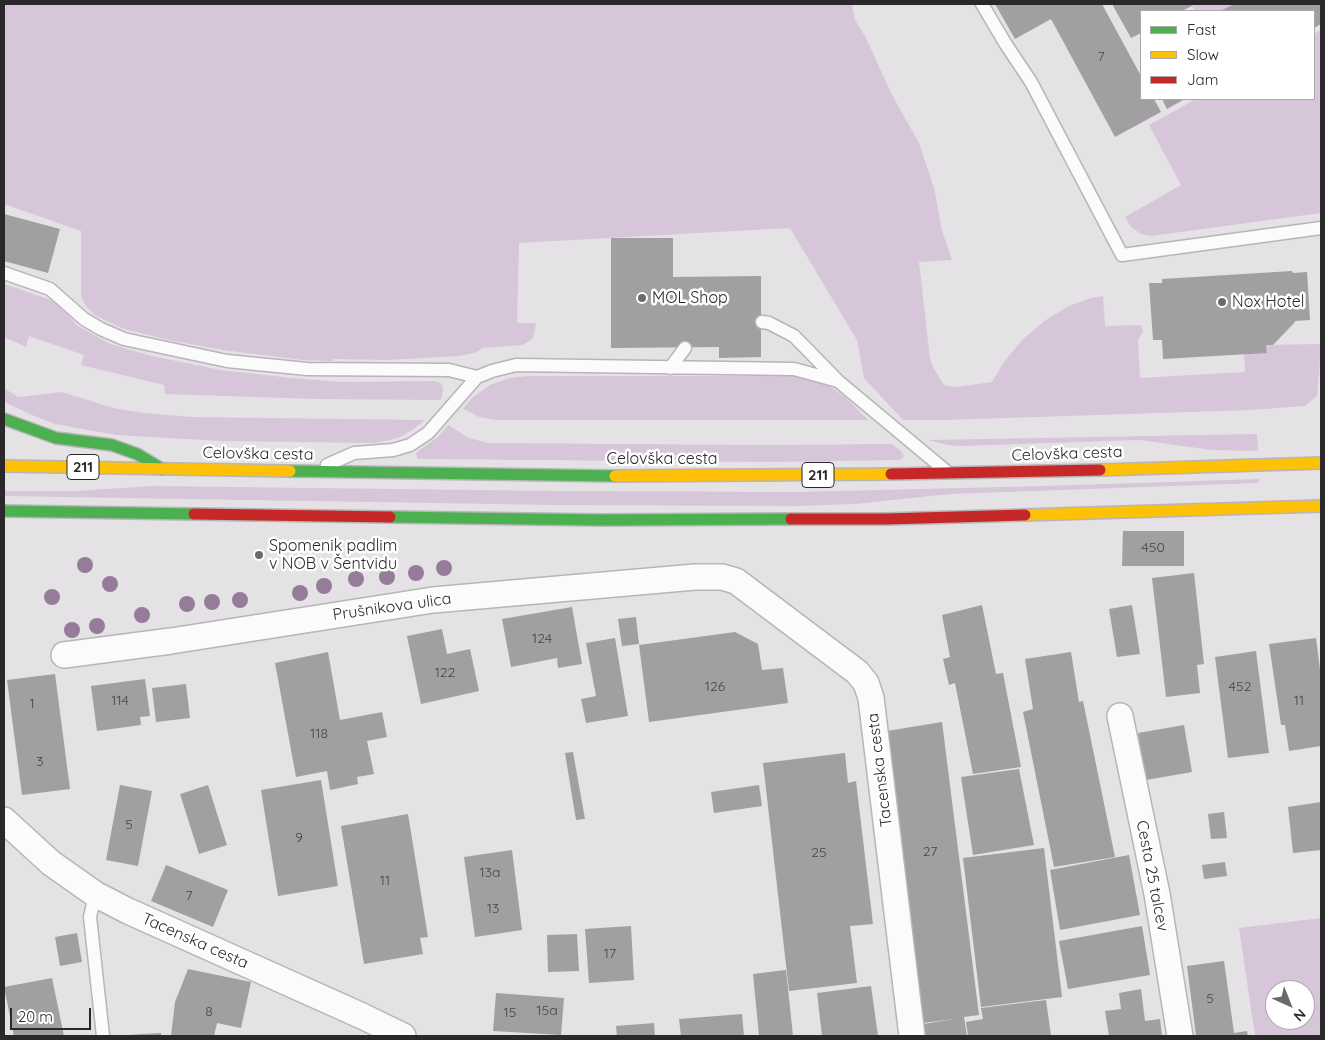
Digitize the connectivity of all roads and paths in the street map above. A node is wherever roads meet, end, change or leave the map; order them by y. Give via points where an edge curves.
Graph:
1 (982, 4) edge
2 (1321, 228) edge
3 (4, 273) edge
4 (762, 322) dead end
5 (685, 348) dead end
6 (670, 368) junction
7 (477, 377) junction
8 (838, 381) junction
9 (4, 419) edge
10 (1321, 463) edge
11 (4, 466) edge
12 (162, 469) junction
13 (314, 471) junction
14 (950, 474) junction
15 (1321, 506) edge
16 (4, 511) edge
17 (722, 577) joint
18 (64, 655) dead end
19 (1120, 716) dead end
20 (4, 820) edge
21 (94, 894) junction
22 (364, 1026) edge
23 (103, 1036) edge
24 (403, 1036) edge
25 (912, 1036) edge
26 (1180, 1036) edge

1 - 2 lane via 1031,82 1122,255
3 - 7 lane via 50,289 84,319 124,339 227,361 307,369 449,370
4 - 8 lane via 794,336
5 - 6 lane
6 - 7 lane via 516,365
6 - 8 lane via 794,369
7 - 13 lane via 428,433 410,444 393,450 354,453
8 - 14 lane
9 - 12 main road via 56,438 112,445 137,454
10 - 14 main road, Celovška cesta / 211
11 - 12 main road, Celovška cesta / 211
12 - 13 main road, Celovška cesta / 211
13 - 14 main road, Celovška cesta / 211 via 572,476
15 - 16 main road via 886,518 610,520
17 - 18 street, Prušnikova ulica via 433,600
17 - 25 street, Tacenska cesta via 745,586 866,682 871,698
19 - 26 street, Cesta 25 talcev via 1157,894
20 - 21 street, Tacenska cesta via 51,863
21 - 22 street, Tacenska cesta
21 - 23 lane via 90,917
22 - 24 street, Tacenska cesta

